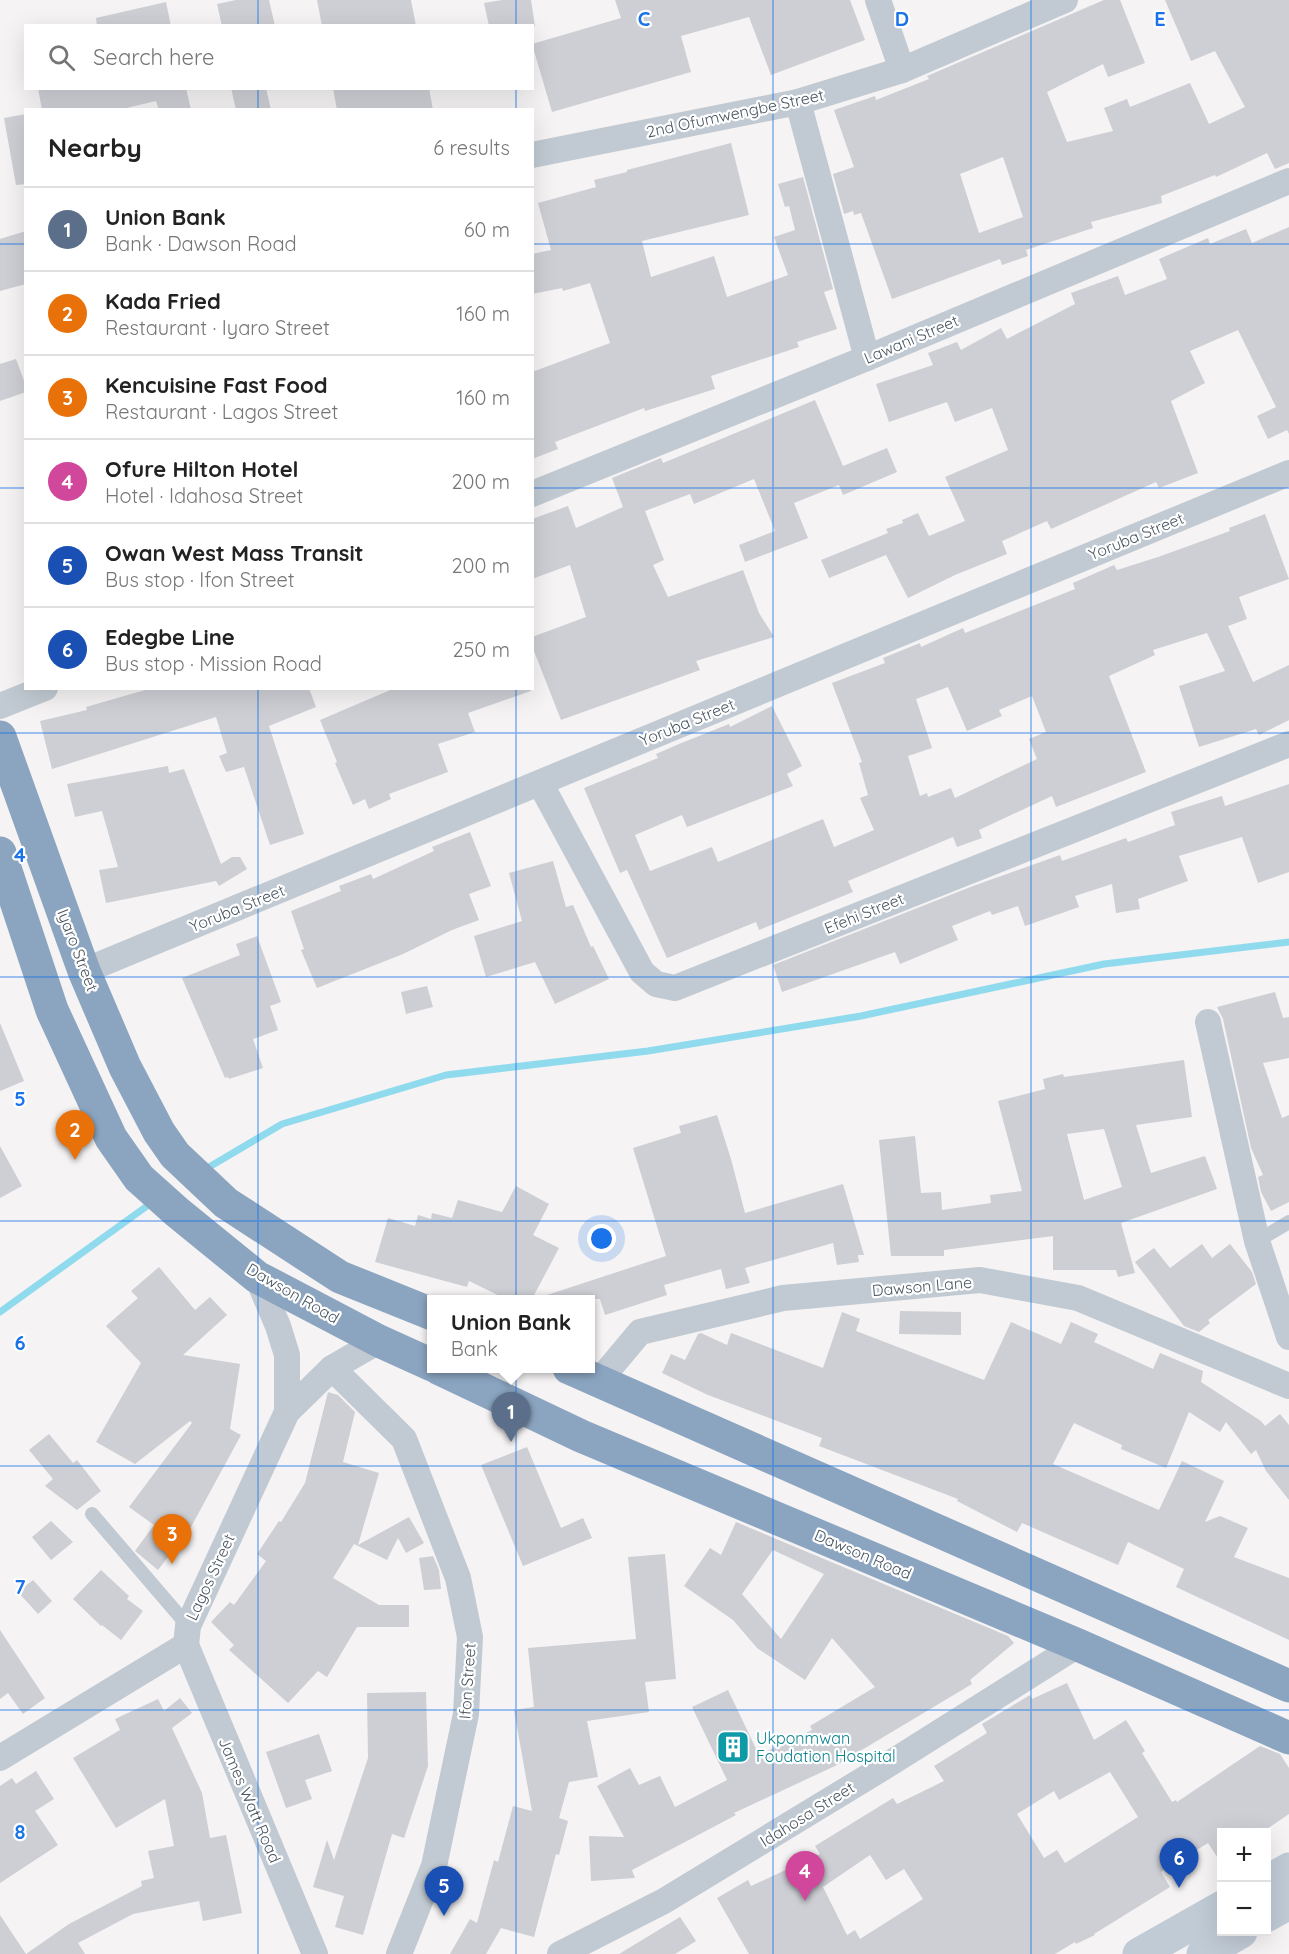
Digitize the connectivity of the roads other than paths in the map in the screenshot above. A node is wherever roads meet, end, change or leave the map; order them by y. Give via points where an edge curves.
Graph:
1 (878, 0) edge
2 (1065, 0) edge
3 (902, 70) junction
4 (798, 102) junction
5 (534, 155) edge
6 (1289, 181) edge
7 (867, 358) junction
8 (1289, 473) edge
9 (534, 493) edge
10 (40, 690) edge
11 (0, 706) edge
12 (0, 737) edge
13 (1289, 744) edge
14 (540, 783) junction
15 (0, 853) edge
16 (84, 971) junction
17 (1208, 1022) dead end
18 (1289, 1222) edge
19 (1257, 1241) junction
20 (257, 1277) junction
21 (427, 1312) edge
22 (1289, 1337) edge
23 (379, 1341) junction
24 (427, 1363) edge
25 (332, 1368) junction
26 (449, 1373) edge
27 (581, 1373) edge
28 (599, 1381) junction
29 (1289, 1386) edge
30 (287, 1412) junction
31 (92, 1514) dead end
32 (187, 1636) junction
33 (1078, 1644) junction
34 (1289, 1686) edge
35 (1289, 1738) edge
36 (0, 1758) edge
37 (1289, 1869) edge
38 (1271, 1879) edge
39 (1289, 1903) edge
40 (1217, 1909) edge
41 (1271, 1913) edge
42 (1234, 1936) edge
43 (315, 1954) edge
44 (399, 1954) edge
45 (560, 1954) edge
46 (1138, 1954) edge
47 (1203, 1954) edge

1 - 3 street
2 - 3 street, 2nd Ofumwengbe Street
3 - 4 street, 2nd Ofumwengbe Street
4 - 5 street, 2nd Ofumwengbe Street
4 - 7 street
6 - 7 street, Lawani Street
7 - 9 street, Lawani Street
8 - 14 street, Yoruba Street
10 - 11 street
12 - 16 highway, Iyaro Street
13 - 14 street, Efehi Street via 675,988 656,984 642,972
14 - 16 street, Yoruba Street
15 - 20 highway, Dawson Road via 52,1010 111,1138 139,1178
16 - 21 highway, Iyaro Street via 125,1067 175,1155 226,1203 340,1277
17 - 19 street
18 - 19 lane
19 - 22 street
20 - 23 highway, Dawson Road
20 - 30 street via 286,1355
23 - 24 highway, Dawson Road
23 - 25 street
25 - 30 street
25 - 44 street, Ifon Street via 404,1439 458,1578 470,1637 466,1714 434,1866
26 - 33 highway, Dawson Road via 581,1436
27 - 28 highway
28 - 29 street, Dawson Lane via 640,1332 783,1298 981,1280 1078,1298
28 - 34 highway
30 - 32 street, Lagos Street
31 - 32 lane
32 - 36 street
32 - 43 street, James Watt Road
33 - 35 highway, Dawson Road
33 - 45 street, Idahosa Street via 664,1901
37 - 38 street
39 - 41 street
40 - 46 street
42 - 47 street

